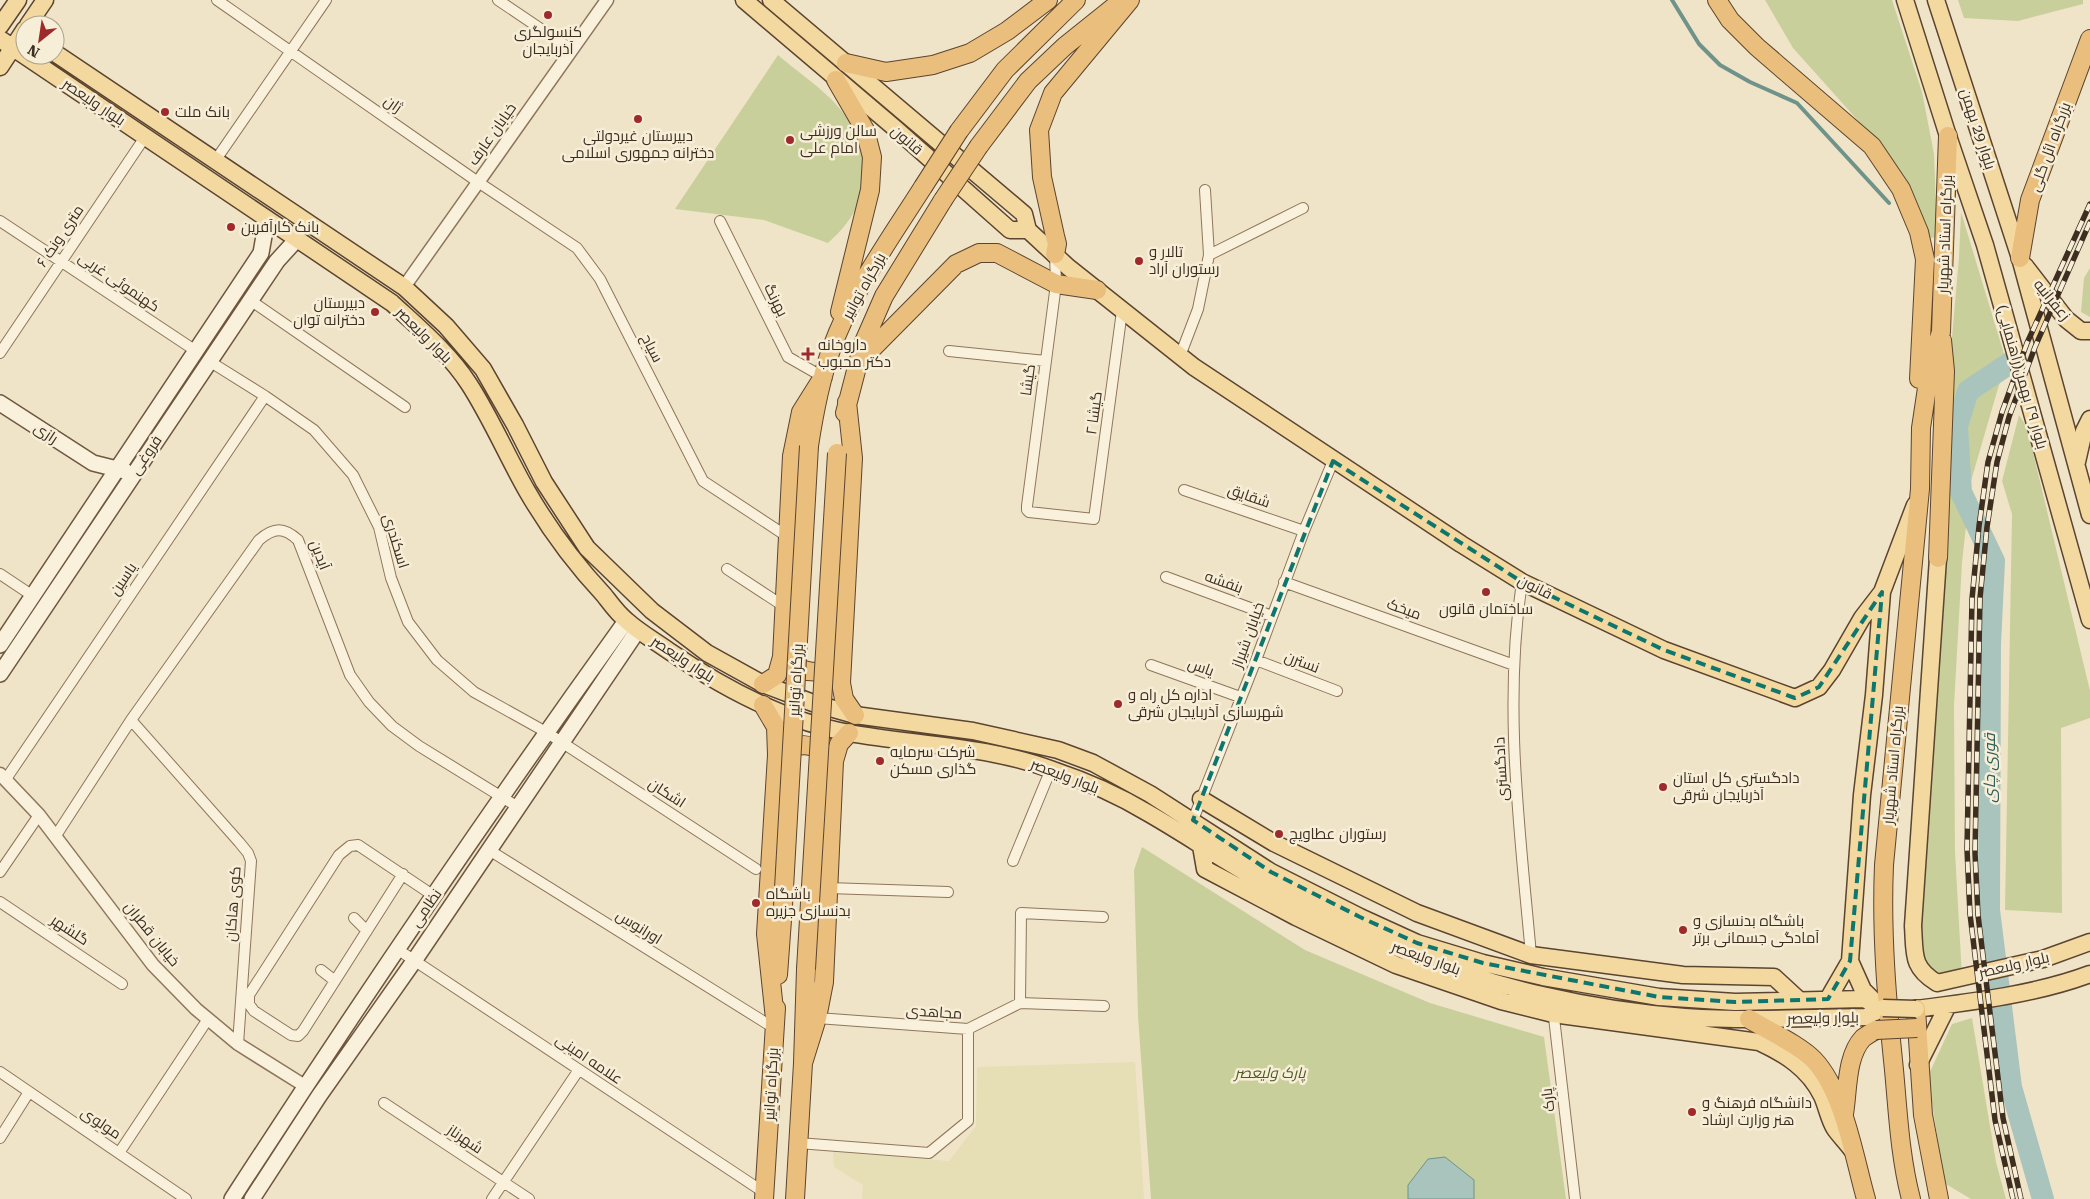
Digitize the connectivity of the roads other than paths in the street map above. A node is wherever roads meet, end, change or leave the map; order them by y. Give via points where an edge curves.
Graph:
1 (18, 0) edge
2 (45, 0) edge
3 (217, 0) edge
4 (326, 0) edge
5 (498, 0) edge
6 (607, 0) edge
7 (744, 0) edge
8 (771, 0) edge
9 (1048, 0) edge
10 (1076, 0) edge
11 (1123, 0) edge
12 (1130, 0) edge
13 (1717, 0) edge
14 (1729, 0) edge
15 (1905, 0) edge
16 (1936, 0) edge
17 (35, 15) edge
18 (2, 20) edge
19 (15, 26) edge
20 (2090, 39) edge
21 (6, 43) edge
22 (1758, 47) junction
23 (572, 50) junction
24 (290, 51) junction
25 (65, 60) edge
26 (846, 63) junction
27 (0, 68) edge
28 (836, 80) junction
29 (1948, 136) junction
30 (145, 137) junction
31 (184, 139) junction
32 (173, 156) junction
33 (215, 160) junction
34 (478, 182) junction
35 (1206, 190) dead end
36 (1303, 208) dead end
37 (267, 219) junction
38 (0, 221) edge
39 (720, 221) dead end
40 (1028, 230) junction
41 (297, 239) junction
42 (1055, 254) junction
43 (1208, 256) junction
44 (2020, 258) junction
45 (61, 261) junction
46 (1056, 284) junction
47 (404, 287) junction
48 (1097, 290) junction
49 (250, 300) junction
50 (1122, 311) junction
51 (2090, 331) edge
52 (1941, 332) junction
53 (832, 348) junction
54 (949, 351) dead end
55 (196, 352) junction
56 (0, 354) edge
57 (1180, 356) junction
58 (1046, 360) junction
59 (209, 361) junction
60 (857, 364) junction
61 (823, 377) junction
62 (265, 396) junction
63 (847, 402) junction
64 (0, 403) edge
65 (405, 407) dead end
66 (2090, 419) edge
67 (1921, 428) junction
68 (1333, 460) junction
69 (92, 463) junction
70 (2076, 464) junction
71 (118, 468) junction
72 (134, 474) junction
73 (2090, 477) edge
74 (107, 484) junction
75 (1184, 490) dead end
76 (120, 495) junction
77 (1919, 496) junction
78 (1027, 510) joint
79 (565, 515) junction
80 (2090, 515) edge
81 (550, 526) junction
82 (1304, 531) junction
83 (788, 537) junction
84 (1938, 558) joint
85 (727, 569) dead end
86 (0, 574) edge
87 (1166, 577) dead end
88 (1284, 582) junction
89 (1522, 582) junction
90 (1882, 592) junction
91 (33, 596) junction
92 (784, 608) junction
93 (1272, 616) junction
94 (2090, 620) edge
95 (632, 625) junction
96 (0, 645) edge
97 (782, 657) junction
98 (1256, 660) junction
99 (842, 662) junction
100 (1151, 665) dead end
101 (1514, 665) junction
102 (0, 674) edge
103 (763, 684) junction
104 (1337, 691) dead end
105 (1240, 697) junction
106 (763, 705) junction
107 (855, 715) junction
108 (132, 720) junction
109 (546, 732) junction
110 (849, 733) junction
111 (561, 742) junction
112 (777, 755) junction
113 (834, 761) junction
114 (1051, 769) junction
115 (3, 776) edge
116 (502, 797) junction
117 (1201, 799) junction
118 (518, 807) junction
119 (38, 815) junction
120 (1193, 820) junction
121 (55, 837) junction
122 (465, 851) junction
123 (485, 856) junction
124 (1013, 861) dead end
125 (756, 869) dead end
126 (0, 872) edge
127 (403, 874) junction
128 (828, 888) junction
129 (948, 892) dead end
130 (434, 896) junction
131 (0, 902) edge
132 (1103, 917) dead end
133 (354, 918) dead end
134 (367, 931) junction
135 (2090, 942) edge
136 (397, 949) junction
137 (1531, 955) junction
138 (414, 961) junction
139 (1850, 961) junction
140 (321, 970) dead end
141 (2090, 974) edge
142 (2090, 979) edge
143 (335, 981) junction
144 (122, 984) dead end
145 (2062, 984) junction
146 (1828, 999) junction
147 (1799, 1000) junction
148 (1020, 1003) junction
149 (1948, 1005) junction
150 (1104, 1006) dead end
151 (1553, 1006) junction
152 (1883, 1008) junction
153 (1916, 1009) junction
154 (816, 1018) junction
155 (208, 1019) junction
156 (1749, 1019) junction
157 (774, 1024) junction
158 (1916, 1028) junction
159 (968, 1029) junction
160 (238, 1044) junction
161 (803, 1063) junction
162 (1918, 1065) junction
163 (578, 1071) junction
164 (0, 1072) edge
165 (305, 1086) junction
166 (29, 1092) junction
167 (319, 1096) junction
168 (384, 1103) dead end
169 (1844, 1119) junction
170 (0, 1138) edge
171 (798, 1142) junction
172 (1852, 1150) junction
173 (119, 1153) junction
174 (503, 1182) junction
175 (764, 1196) edge
176 (186, 1199) edge
177 (232, 1199) edge
178 (252, 1199) edge
179 (492, 1199) edge
180 (529, 1199) edge
181 (794, 1199) edge
182 (1575, 1199) edge
183 (1866, 1199) edge
184 (1910, 1199) edge
185 (1939, 1199) edge

1 - 18 main road
2 - 17 main road
3 - 24 street, ژان
4 - 24 street
5 - 23 street
6 - 23 street, خیابان عارف
7 - 28 main road, قانون
8 - 26 main road, قانون
9 - 26 highway via 1008,32 970,53 933,65 886,72
10 - 53 highway, بزرگراه توانیر, bridge via 1004,70 959,131 856,295
11 - 60 highway, بزرگراه توانیر, bridge via 1065,46 1028,81 978,146 884,296
12 - 42 highway via 1053,93 1039,130 1042,177 1057,244
13 - 22 highway via 1730,20
14 - 22 highway
15 - 29 main road, بلوار 29 بهمن
16 - 44 main road, بلوار 29 بهمن
18 - 19 main road
20 - 44 highway, بزرگراه ائل گلی via 2030,200
21 - 27 main road
21 - 30 main road, بلوار ولیعصر
22 - 67 highway via 1872,146 1904,198 1919,232 1925,259 1918,396
23 - 34 street, خیابان عارف
24 - 33 street
24 - 34 street, ژان
25 - 31 main road, بلوار ولیعصر
26 - 40 main road, قانون via 1024,214
28 - 40 main road, قانون via 1010,230
28 - 53 highway via 865,130 872,157 870,190
29 - 52 highway, بزرگراه استاد شهریار
29 - 94 main road, بلوار ٢٩ بهمن(راهنمایی) via 1985,245
30 - 32 main road, بلوار ولیعصر
30 - 45 street, ۶ متری ونک
31 - 32 main road
31 - 33 main road, بلوار ولیعصر
32 - 37 main road, بلوار ولیعصر
33 - 47 main road, بلوار ولیعصر
34 - 47 street, خیابان عارف
34 - 83 street, سیاح via 577,248 600,279 703,481
35 - 43 street
36 - 43 street
37 - 41 main road, بلوار ولیعصر
37 - 55 main road, فروغى via 261,253
38 - 45 street, کهنموئی غربی
39 - 61 street, بهرنگ via 788,357
40 - 42 main road, قانون
41 - 49 main road, فروغى
41 - 81 main road, بلوار ولیعصر via 392,302 432,339 467,380 527,491
42 - 46 street, گیشا
42 - 48 main road, قانون
43 - 57 street via 1198,309
44 - 51 main road, زعفرانیه via 2066,320 2081,332
44 - 70 main road, بلوار ٢٩ بهمن(راهنمایی)
45 - 55 street, کهنموئی غربی
45 - 56 street, ۶ متری ونک
46 - 48 highway
46 - 58 street, گیشا
46 - 60 highway via 997,253 979,253 956,264
47 - 79 main road, بلوار ولیعصر via 446,326 483,369
48 - 50 main road, قانون
49 - 59 main road, فروغى
49 - 65 street
50 - 57 main road, قانون
50 - 78 street, گیشا ۲ via 1094,519
52 - 67 highway, بزرگراه استاد شهریار via 1930,368
52 - 84 highway, بزرگراه استاد شهریار via 1945,371
53 - 61 highway, بزرگراه توانیر
54 - 58 street
55 - 71 main road, فروغى
57 - 68 main road, قانون
58 - 78 street, گیشا
59 - 62 street, اسکندری
59 - 72 main road, فروغى
60 - 63 highway, بزرگراه توانیر
61 - 83 highway via 801,412 792,456
61 - 157 highway, بزرگراه توانیر, bridge via 809,446
62 - 109 street, اسکندری via 314,430 353,475 379,527 408,622 437,660 474,692
62 - 115 street, یاسین
63 - 99 highway via 853,458
63 - 161 highway, بزرگراه توانیر, bridge via 837,453
64 - 69 main road, رازی
66 - 70 main road
67 - 77 highway, بزرگراه استاد شهریار
68 - 82 street, خیابان شیراز
68 - 89 main road, قانون
69 - 71 main road, رازی
69 - 74 main road, رازی
70 - 73 street
70 - 80 main road, بلوار ٢٩ بهمن(راهنمایی)
71 - 72 main road, رازی
71 - 74 main road, فروغى
72 - 76 main road, فروغى
74 - 76 main road, رازی
74 - 91 main road, فروغى
75 - 82 street, شقایق
76 - 102 main road, فروغى
77 - 90 main road
77 - 184 highway, بزرگراه استاد شهریار via 1882,903 1900,1140
79 - 81 main road
79 - 103 main road, بلوار ولیعصر via 586,548 652,611 707,653
81 - 95 main road, بلوار ولیعصر via 571,560
82 - 88 street, خیابان شیراز
83 - 92 highway
84 - 135 main road, بلوار ولىعصر via 1913,926 1915,958 1924,975 1937,983 2044,959
85 - 92 street
86 - 91 street
87 - 93 street, بنفشه
88 - 93 street, خیابان شیراز
88 - 101 street, میخک
89 - 90 main road, قانون via 1664,650 1795,698 1819,687
89 - 101 street, دادگستری
90 - 139 main road
91 - 96 main road, فروغى
92 - 97 highway
93 - 98 street, خیابان شیراز
95 - 106 main road, بلوار ولیعصر via 697,670
95 - 109 main road, نظامی
95 - 111 main road, نظامی
97 - 99 highway via 795,668 811,672 828,670
97 - 103 highway via 776,675
98 - 104 street, نسترن
98 - 105 street, خیابان شیراز
99 - 107 highway via 844,698
100 - 105 street, یاس
101 - 137 street, دادگستری via 1514,769
103 - 107 main road, بلوار ولیعصر
105 - 117 street, خیابان شیراز
106 - 110 main road, بلوار ولیعصر via 810,724
106 - 112 highway via 776,727
107 - 120 main road, بلوار ولیعصر via 973,731 1058,750 1093,763
108 - 116 street, آیدین via 259,540 268,532 290,532 298,540 350,675 369,702 412,741
108 - 121 street, آیدین
108 - 160 street, کوی هاکان via 239,842 251,861
109 - 111 street, اسکندری
109 - 116 main road, نظامی
110 - 113 highway via 839,744
110 - 114 main road, بلوار ولیعصر via 969,750
111 - 118 main road, نظامی
111 - 125 street, اشکان
112 - 113 highway via 790,747 806,745 822,750
112 - 157 highway via 766,934
113 - 128 highway
114 - 124 street
114 - 151 main road, بلوار ولیعصر via 1093,785 1145,811 1266,884 1357,930 1404,951
115 - 119 street, خیابان قطران
116 - 118 street, آیدین
116 - 122 main road, نظامی
117 - 120 street, خیابان شیراز
117 - 137 main road via 1274,843 1417,913
118 - 123 main road, نظامی
119 - 121 street, خیابان قطران
119 - 126 street
120 - 147 main road, بلوار ولیعصر via 1271,872 1360,917 1417,943 1484,963 1659,997 1735,1002
121 - 155 street, خیابان قطران via 153,965
122 - 123 main road
122 - 130 main road, نظامی
123 - 138 main road, نظامی
123 - 157 street, اورانوس
127 - 130 street
127 - 134 street
127 - 143 street via 358,845 350,846 339,855 249,995 249,1004 254,1011 291,1035 298,1036
128 - 129 street
128 - 154 highway via 824,982
130 - 136 main road, نظامی
131 - 144 street, گلشهر
132 - 148 street via 1021,913
133 - 134 street
134 - 143 street
136 - 138 street, علامه امینی
136 - 165 main road, نظامی
137 - 147 main road via 1683,975 1774,977
138 - 163 street, علامه امینی
138 - 167 main road, نظامی
139 - 146 main road
139 - 152 main road via 1863,990
140 - 143 street
141 - 145 main road, بلوار ولىعصر
142 - 145 main road
145 - 149 main road, بلوار ولىعصر
146 - 147 main road, بلوار ولیعصر
146 - 152 main road, بلوار ولیعصر via 1864,999
148 - 150 street, مجاهدی
148 - 159 street, مجاهدی
149 - 153 main road, بلوار ولىعصر
149 - 162 main road
151 - 156 main road, بلوار ولیعصر
151 - 172 main road via 1759,1042 1797,1064 1811,1078 1834,1128
151 - 182 street, پارک
152 - 153 main road, بلوار ولىعصر, bridge
152 - 156 main road, بلوار ولیعصر via 1866,1017
153 - 158 highway
154 - 159 street, مجاهدی
154 - 161 highway
155 - 160 street, خیابان قطران
155 - 173 street
156 - 169 highway via 1814,1059 1833,1086
157 - 175 highway, بزرگراه توانیر
158 - 162 highway
158 - 169 highway, bridge via 1876,1030 1864,1038 1850,1067
159 - 171 street via 968,1121 928,1153
160 - 165 street, خیابان قطران
161 - 171 highway, بزرگراه توانیر
162 - 185 highway via 1923,1115
163 - 174 street
163 - 175 street, علامه امینی
164 - 166 street, مولوی
165 - 167 main road
165 - 177 main road, نظامی
166 - 170 street
166 - 173 street, مولوی
167 - 178 main road, نظامی
168 - 174 street, شهرناز
169 - 172 highway
171 - 181 highway, بزرگراه توانیر
172 - 183 highway
173 - 176 street, مولوی
174 - 179 street
174 - 180 street, شهرناز

